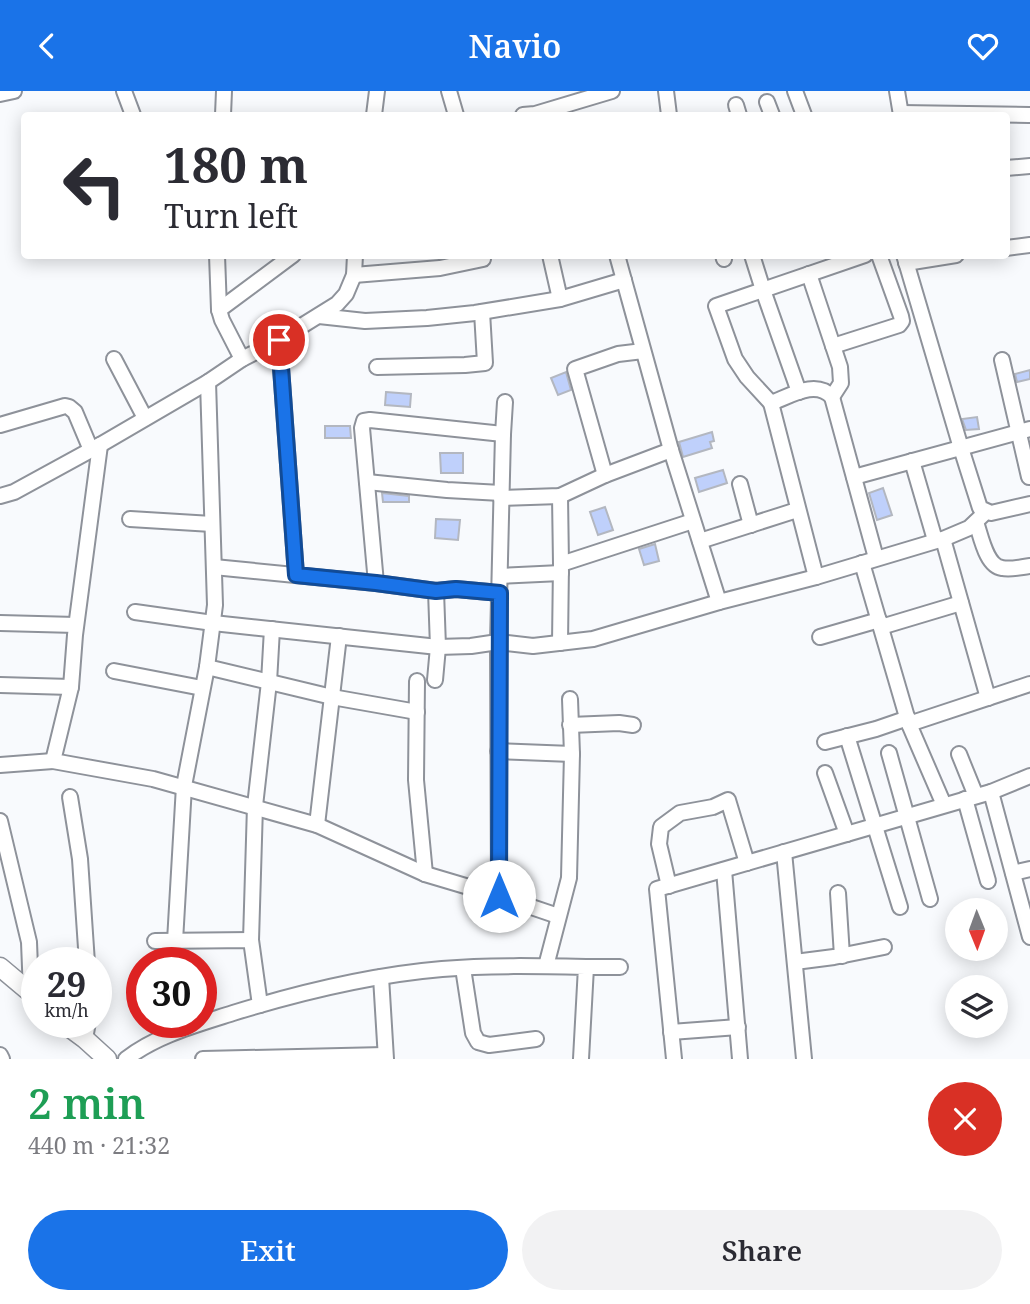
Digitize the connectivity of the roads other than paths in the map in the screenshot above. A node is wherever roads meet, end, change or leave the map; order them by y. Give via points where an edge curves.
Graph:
1 (14, 91) edge
2 (124, 91) edge
3 (224, 91) edge
4 (377, 91) edge
5 (449, 91) edge
6 (611, 91) edge
7 (666, 91) edge
8 (796, 91) edge
9 (897, 91) edge
10 (0, 94) edge
11 (132, 112) edge
12 (223, 112) edge
13 (374, 112) edge
14 (455, 112) edge
15 (542, 112) edge
16 (669, 112) edge
17 (803, 112) edge
18 (901, 112) edge
19 (1010, 115) edge
20 (1029, 115) edge
21 (1030, 166) edge
22 (1010, 168) edge
23 (1030, 245) edge
24 (1010, 248) edge
25 (217, 259) edge
26 (288, 259) edge
27 (355, 259) edge
28 (483, 259) edge
29 (551, 259) edge
30 (618, 259) edge
31 (753, 259) edge
32 (880, 259) edge
33 (905, 259) edge
34 (830, 261) edge
35 (809, 274) junction
36 (355, 275) junction
37 (624, 280) junction
38 (763, 290) junction
39 (560, 299) junction
40 (219, 310) junction
41 (482, 312) junction
42 (319, 316) junction
43 (279, 340) junction
44 (833, 346) junction
45 (643, 351) junction
46 (114, 359) dead end
47 (242, 359) junction
48 (1002, 360) dead end
49 (377, 367) dead end
50 (208, 381) junction
51 (799, 392) junction
52 (832, 397) junction
53 (505, 402) dead end
54 (771, 403) junction
55 (145, 418) junction
56 (0, 425) edge
57 (1025, 431) edge
58 (503, 435) junction
59 (95, 447) junction
60 (961, 448) junction
61 (671, 450) junction
62 (912, 461) junction
63 (605, 475) junction
64 (854, 477) junction
65 (1029, 477) edge
66 (367, 482) junction
67 (740, 484) dead end
68 (0, 496) edge
69 (501, 496) junction
70 (560, 496) junction
71 (1030, 504) edge
72 (797, 510) junction
73 (981, 517) junction
74 (130, 519) dead end
75 (693, 521) junction
76 (212, 524) junction
77 (751, 525) junction
78 (939, 540) junction
79 (700, 541) junction
80 (869, 560) junction
81 (1030, 566) edge
82 (214, 567) junction
83 (561, 568) junction
84 (296, 575) junction
85 (500, 576) junction
86 (816, 577) junction
87 (376, 583) junction
88 (436, 591) junction
89 (500, 593) junction
90 (719, 602) junction
91 (961, 603) junction
92 (135, 612) dead end
93 (213, 623) junction
94 (880, 623) junction
95 (0, 624) edge
96 (76, 625) junction
97 (272, 629) junction
98 (339, 636) junction
99 (820, 637) dead end
100 (499, 642) junction
101 (560, 643) junction
102 (438, 647) junction
103 (207, 667) junction
104 (114, 671) dead end
105 (435, 680) dead end
106 (269, 681) junction
107 (417, 681) dead end
108 (1030, 684) edge
109 (0, 685) edge
110 (71, 687) junction
111 (202, 688) junction
112 (332, 698) junction
113 (988, 698) junction
114 (570, 699) dead end
115 (417, 712) junction
116 (908, 721) junction
117 (570, 725) junction
118 (633, 725) dead end
119 (847, 736) junction
120 (825, 742) dead end
121 (498, 751) junction
122 (889, 753) dead end
123 (572, 754) junction
124 (959, 754) dead end
125 (52, 761) junction
126 (0, 765) edge
127 (825, 773) dead end
128 (1030, 776) edge
129 (184, 786) junction
130 (991, 792) junction
131 (70, 797) dead end
132 (970, 798) junction
133 (944, 805) junction
134 (255, 806) junction
135 (908, 816) junction
136 (0, 821) edge
137 (317, 825) junction
138 (876, 825) junction
139 (847, 834) junction
140 (784, 852) junction
141 (747, 863) junction
142 (1030, 869) edge
143 (724, 870) junction
144 (1013, 873) junction
145 (425, 874) junction
146 (988, 881) dead end
147 (669, 885) junction
148 (838, 893) dead end
149 (499, 896) junction
150 (930, 899) dead end
151 (900, 907) dead end
152 (558, 916) junction
153 (1030, 937) edge
154 (250, 940) junction
155 (155, 941) dead end
156 (175, 941) junction
157 (29, 947) edge
158 (85, 947) edge
159 (884, 947) dead end
160 (842, 956) junction
161 (795, 962) junction
162 (545, 966) junction
163 (0, 967) edge
164 (586, 967) junction
165 (620, 967) dead end
166 (463, 968) junction
167 (381, 977) junction
168 (21, 985) edge
169 (260, 1005) junction
170 (738, 1027) junction
171 (671, 1032) junction
172 (91, 1038) edge
173 (536, 1039) dead end
174 (385, 1057) edge
175 (107, 1059) edge
176 (126, 1059) edge
177 (202, 1059) edge
178 (581, 1059) edge
179 (674, 1059) edge
180 (740, 1059) edge
181 (804, 1059) edge

1 - 10 street
2 - 11 street
3 - 12 street
4 - 13 street
5 - 14 street
6 - 15 street
7 - 16 street
8 - 17 street
9 - 18 street
19 - 20 street
21 - 22 street
23 - 24 street
25 - 40 street
26 - 40 street
27 - 36 street
28 - 36 street via 440,268
29 - 39 street
30 - 37 street
31 - 38 street
32 - 44 street via 902,321
33 - 60 street
34 - 35 street
35 - 38 street
35 - 44 street
36 - 42 street via 337,304
37 - 39 street
37 - 45 street
38 - 51 street
38 - 54 street via 716,306 735,359
39 - 41 street
40 - 47 street
41 - 42 street via 365,321
41 - 49 street via 485,363
42 - 43 street
43 - 47 street
43 - 84 street
44 - 52 street via 841,383
45 - 61 street
45 - 63 street via 575,369
46 - 55 street
47 - 50 street
48 - 57 street
50 - 55 street
50 - 76 street
51 - 52 street via 815,388
51 - 54 street
52 - 64 street
53 - 58 street
54 - 72 street
55 - 59 street
56 - 59 street via 65,406 75,412
57 - 60 street
57 - 65 street
58 - 66 street via 364,421
58 - 69 street
59 - 68 street
59 - 96 street
60 - 62 street
60 - 73 street
61 - 63 street
61 - 75 street
62 - 64 street
62 - 78 street
63 - 70 street
64 - 80 street
66 - 69 street
66 - 87 street
67 - 77 street
69 - 70 street
69 - 85 street
70 - 83 street
71 - 73 street
72 - 77 street
72 - 86 street
73 - 78 street via 970,528
73 - 81 street via 991,563 999,568
74 - 76 street
75 - 79 street
75 - 83 street
76 - 82 street
77 - 79 street
78 - 80 street
78 - 91 street
79 - 90 street
80 - 86 street
80 - 94 street
82 - 84 street
82 - 93 street
83 - 85 street
83 - 101 street
84 - 87 street
85 - 89 street
86 - 90 street
87 - 88 street
88 - 89 street
88 - 102 street
89 - 100 street
90 - 101 street via 593,639
91 - 94 street
91 - 113 street
92 - 93 street
93 - 97 street
93 - 103 street
94 - 99 street
94 - 116 street
95 - 96 street
96 - 110 street
97 - 98 street
97 - 106 street
98 - 102 street
98 - 112 street
100 - 101 street
100 - 102 street
100 - 121 street
102 - 105 street
103 - 106 street
103 - 111 street
104 - 111 street
106 - 112 street
106 - 134 street
107 - 115 street
108 - 113 street
109 - 110 street
110 - 125 street
111 - 129 street
112 - 115 street
112 - 137 street
113 - 116 street
114 - 117 street
115 - 145 street via 416,780
116 - 119 street
116 - 133 street
117 - 118 street
117 - 123 street
119 - 120 street
119 - 138 street
121 - 123 street
121 - 149 street
122 - 135 street
123 - 152 street via 569,878
124 - 132 street
125 - 126 street
125 - 129 street
127 - 139 street
128 - 130 street
129 - 134 street
129 - 156 street
130 - 132 street
130 - 144 street
131 - 158 street via 80,859
132 - 133 street
132 - 146 street
133 - 135 street
134 - 137 street
134 - 154 street
135 - 138 street
135 - 150 street
136 - 157 street
137 - 145 street
138 - 139 street
138 - 151 street
139 - 140 street
140 - 141 street
140 - 161 street
141 - 143 street
141 - 147 street via 728,800 680,813 661,827 659,844
142 - 144 street
143 - 147 street
143 - 170 street
144 - 153 street
145 - 149 street
147 - 171 street via 657,889
148 - 160 street
149 - 152 street
152 - 162 street
154 - 156 street
154 - 169 street
155 - 156 street
159 - 160 street
160 - 161 street
161 - 181 street
162 - 164 street
162 - 166 street
163 - 168 main road
164 - 165 street
164 - 178 street
166 - 167 street
166 - 173 street via 478,1042 489,1045
167 - 169 street
167 - 174 street
169 - 176 street via 185,1028
170 - 171 street
170 - 180 street
171 - 179 street
172 - 175 main road
174 - 177 street

